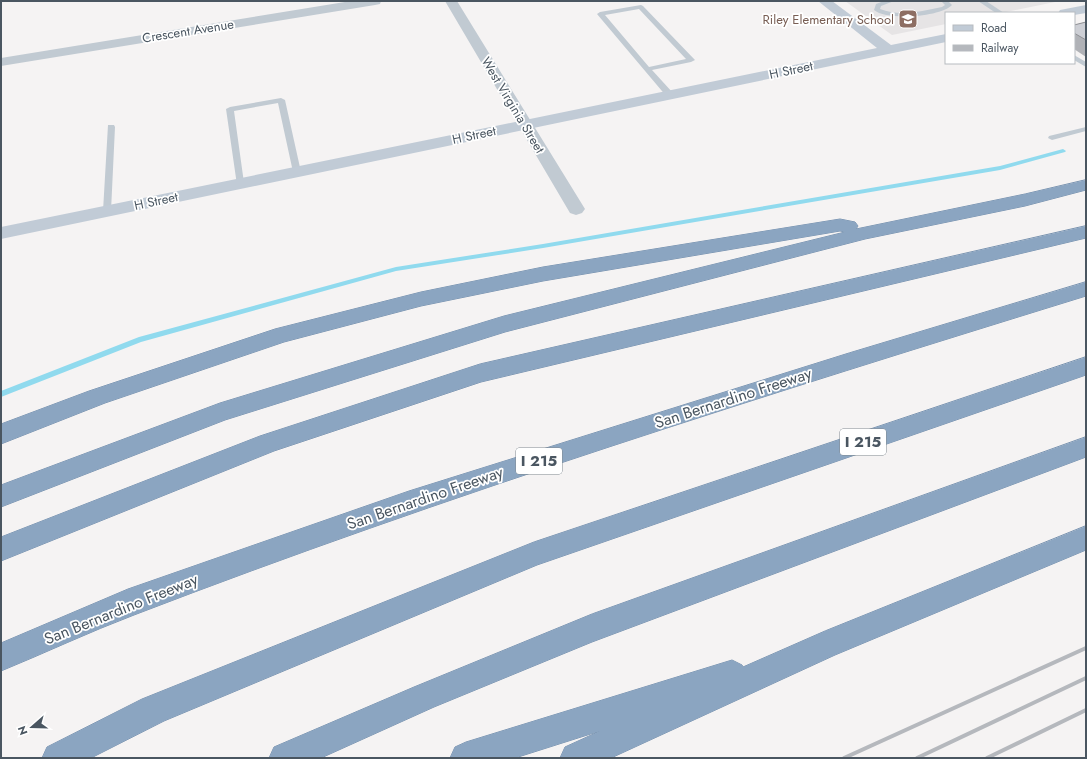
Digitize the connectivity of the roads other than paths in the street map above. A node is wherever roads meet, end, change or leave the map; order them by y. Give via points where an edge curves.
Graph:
1 (375, 1) edge
2 (451, 1) edge
3 (824, 1) edge
4 (891, 1) edge
5 (944, 1) edge
6 (981, 1) edge
7 (1086, 9) edge
8 (999, 12) edge
9 (1070, 12) edge
10 (945, 38) edge
11 (888, 50) junction
12 (1075, 58) edge
13 (1, 62) edge
14 (1086, 65) edge
15 (648, 69) junction
16 (670, 95) junction
17 (525, 125) junction
18 (110, 126) dead end
19 (1086, 129) edge
20 (1052, 138) dead end
21 (296, 172) junction
22 (240, 183) junction
23 (1086, 185) edge
24 (576, 208) dead end
25 (107, 211) junction
26 (1, 232) edge
27 (1086, 232) edge
28 (865, 233) junction
29 (1086, 289) edge
30 (1086, 366) edge
31 (1, 434) edge
32 (1086, 447) edge
33 (1, 496) edge
34 (1086, 538) edge
35 (1, 549) edge
36 (825, 645) junction
37 (1, 657) edge
38 (58, 758) edge
39 (284, 758) edge
40 (466, 758) edge
41 (576, 758) edge

1 - 13 street, Crescent Avenue
2 - 17 street, West Virginia Street
3 - 11 street
4 - 5 lane via 878,5 877,10 885,15 896,16 944,9 949,5
6 - 8 lane
7 - 9 street
10 - 11 street, H Street
11 - 16 street, H Street
12 - 14 lane
15 - 15 lane via 605,20 600,14 641,7 691,60
15 - 16 lane
16 - 17 street, H Street
17 - 21 street, H Street
17 - 24 street, West Virginia Street
18 - 25 lane
19 - 20 lane
21 - 22 street, H Street
21 - 22 lane via 281,100 230,109
22 - 25 street, H Street
23 - 28 highway
25 - 26 street, H Street
27 - 35 highway via 480,374 268,443
28 - 31 highway via 840,225 543,274 421,299 282,335 97,397
28 - 33 highway via 504,324 220,412
29 - 37 highway, San Bernardino Freeway / I 215 via 849,361 409,502 128,603
30 - 38 highway, I 215 via 534,554 153,710
32 - 39 highway via 592,628
34 - 36 highway
36 - 40 highway
36 - 41 highway

